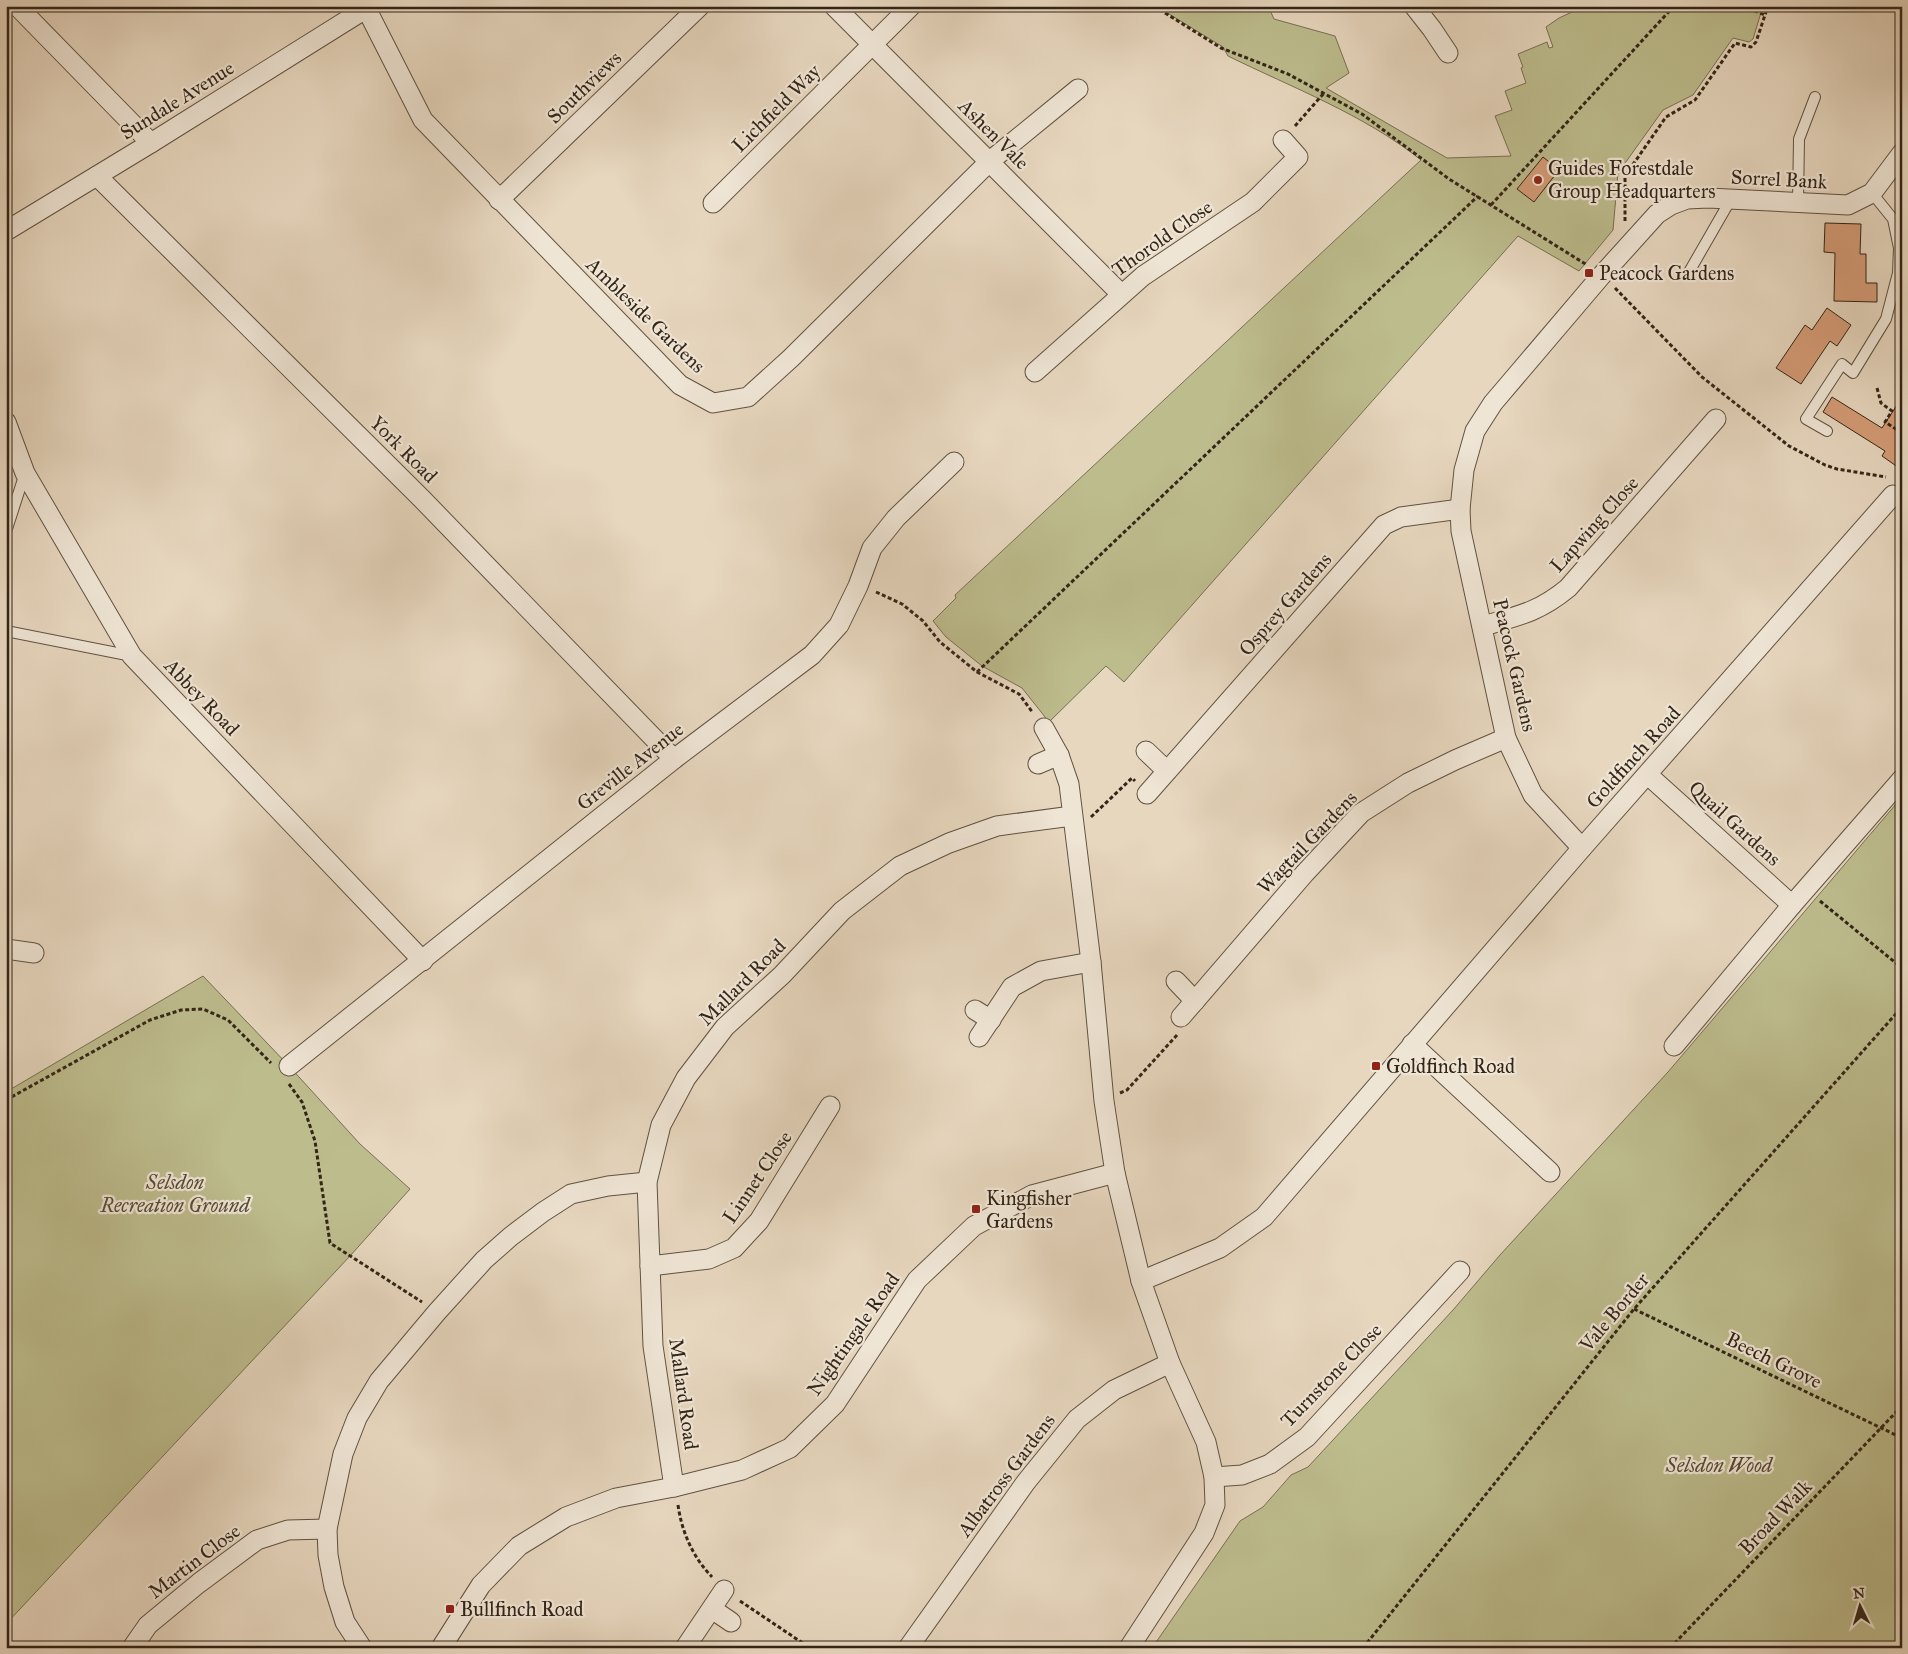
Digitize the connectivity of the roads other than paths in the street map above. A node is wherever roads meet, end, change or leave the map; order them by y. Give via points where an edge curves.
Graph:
1 (17, 6) edge
2 (700, 6) edge
3 (834, 6) edge
4 (911, 6) edge
5 (1414, 6) edge
6 (367, 7) edge
7 (871, 44) junction
8 (1448, 54) dead end
9 (1078, 89) dead end
10 (1815, 97) dead end
11 (1283, 140) road end
12 (151, 143) junction
13 (1902, 152) edge
14 (990, 161) junction
15 (97, 176) junction
16 (1872, 193) junction
17 (1731, 199) junction
18 (499, 200) junction
19 (1798, 202) junction
20 (713, 203) dead end
21 (6, 231) edge
22 (1689, 272) dead end
23 (1601, 276) joint
24 (1121, 294) junction
25 (1035, 372) dead end
26 (1716, 418) dead end
27 (6, 422) edge
28 (1828, 431) dead end
29 (954, 462) dead end
30 (25, 473) junction
31 (1893, 486) road end
32 (1460, 509) junction
33 (6, 532) edge
34 (1483, 626) junction
35 (6, 631) edge
36 (132, 656) junction
37 (1044, 728) road end
38 (1506, 738) junction
39 (1146, 751) dead end
40 (1059, 755) junction
41 (674, 758) junction
42 (1038, 764) dead end
43 (1168, 771) junction
44 (1648, 775) junction
45 (1902, 779) edge
46 (1147, 794) road end
47 (1072, 816) junction
48 (1582, 848) junction
49 (1792, 905) junction
50 (6, 949) edge
51 (34, 953) dead end
52 (423, 960) junction
53 (1091, 962) junction
54 (1176, 981) dead end
55 (1195, 1001) junction
56 (1181, 1017) road end
57 (980, 1037) dead end
58 (1412, 1044) junction
59 (1674, 1046) dead end
60 (284, 1069) road end
61 (830, 1106) dead end
62 (1550, 1172) dead end
63 (1115, 1173) junction
64 (648, 1182) junction
65 (650, 1266) junction
66 (1460, 1271) dead end
67 (1141, 1281) junction
68 (1170, 1363) junction
69 (1214, 1478) junction
70 (674, 1487) junction
71 (327, 1529) junction
72 (724, 1590) road end
73 (712, 1609) junction
74 (731, 1622) dead end
75 (132, 1648) edge
76 (362, 1648) edge
77 (441, 1648) edge
78 (685, 1648) edge
79 (908, 1648) edge
80 (1129, 1648) edge

1 - 12 street
2 - 18 street, Southviews
3 - 7 street, Ashen Vale
4 - 7 street, Lichfield Way
5 - 8 street
6 - 12 street, Sundale Avenue
6 - 18 street, Ambleside Gardens via 423,120
7 - 14 street, Ashen Vale
7 - 20 street, Lichfield Way
9 - 14 street, Ambleside Gardens
10 - 19 lane via 1799,140
11 - 24 street, Thorold Close via 1298,157 1253,202
12 - 15 street, Sundale Avenue
13 - 16 street, Sorrel Bank
14 - 18 street, Ambleside Gardens via 748,397 713,403 680,385
14 - 24 street, Ashen Vale
15 - 21 street, Sundale Avenue
15 - 41 street, York Road via 422,499
16 - 19 street, Sorrel Bank via 1848,205
16 - 28 lane via 1893,219 1899,248 1898,274 1886,319 1853,373 1842,364 1806,419
17 - 19 street, Sorrel Bank
17 - 22 lane
17 - 23 street, Sorrel Bank via 1687,200 1671,205 1657,214
23 - 32 street, Peacock Gardens via 1493,402 1475,431 1464,470
24 - 25 street, Thorold Close
26 - 34 street, Lapwing Close via 1568,588 1536,610
27 - 30 street, Abbey Road
29 - 41 street, Greville Avenue via 896,518 872,548 839,625 812,655
30 - 33 lane
30 - 36 street, Abbey Road
31 - 44 street, Goldfinch Road
32 - 34 street, Peacock Gardens
32 - 43 street, Osprey Gardens via 1400,516 1384,525
34 - 38 street, Peacock Gardens
35 - 36 lane
36 - 52 street, Abbey Road
37 - 40 street
38 - 48 street, Peacock Gardens via 1534,795
38 - 55 street, Wagtail Gardens via 1408,783 1361,813 1304,873
39 - 43 street
40 - 42 street
40 - 47 street via 1069,784
41 - 52 street, Greville Avenue
43 - 46 street, Osprey Gardens
44 - 48 street, Goldfinch Road
44 - 49 street, Quail Gardens
45 - 49 street
47 - 53 street
47 - 64 street, Mallard Road via 997,826 949,842 900,866 842,911 782,975 725,1026 686,1078 661,1124
48 - 58 street, Goldfinch Road
49 - 59 street
50 - 51 street
52 - 60 street, Greville Avenue
53 - 57 street via 1041,971 1012,987 983,1015
53 - 63 street via 1104,1101
54 - 55 street
55 - 56 street, Wagtail Gardens
58 - 62 street
58 - 67 street, Goldfinch Road via 1264,1217 1220,1248
61 - 65 street, Linnet Close via 759,1220 734,1248 709,1259
63 - 67 street
63 - 70 street, Nightingale Road via 1032,1195 974,1226 917,1280 835,1404 790,1448 742,1470
64 - 65 street, Mallard Road
64 - 71 street via 571,1194 510,1237 484,1260 379,1381 357,1418 343,1454
65 - 70 street, Mallard Road via 653,1346
66 - 69 street, Turnstone Close via 1307,1437 1270,1464 1242,1475
67 - 68 street
68 - 69 street via 1206,1442
68 - 79 street, Albatross Gardens via 1114,1390 1077,1419 1026,1482
69 - 80 street via 1215,1505 1204,1533
70 - 77 street, Nightingale Road via 616,1498 566,1517 519,1546 481,1585
71 - 75 street, Martin Close via 288,1530 257,1540 148,1625
71 - 76 street via 334,1587 345,1622
72 - 73 street
73 - 74 street
73 - 78 street

